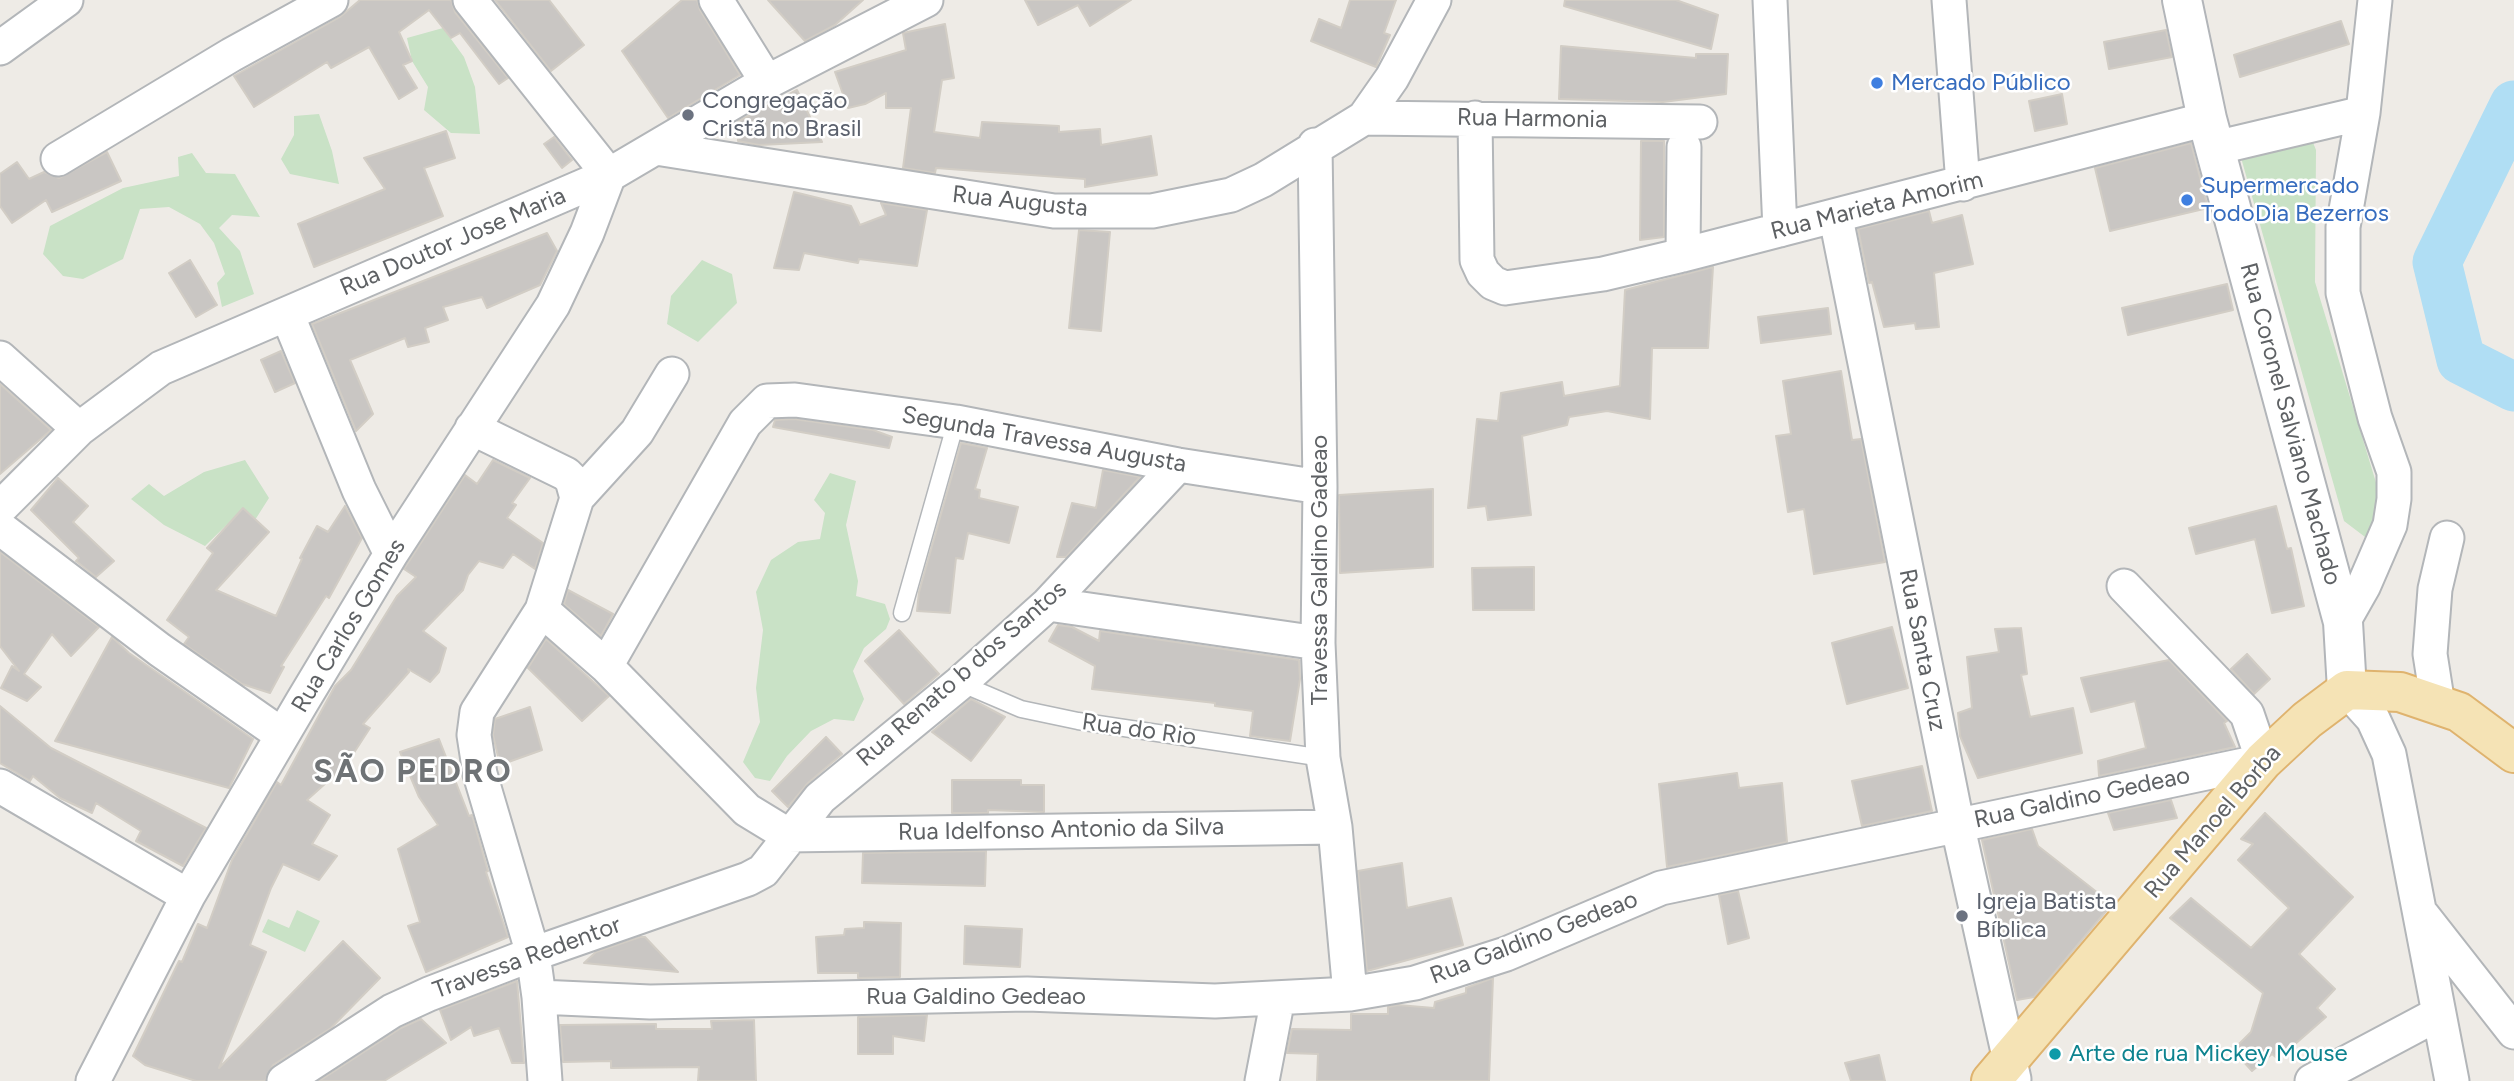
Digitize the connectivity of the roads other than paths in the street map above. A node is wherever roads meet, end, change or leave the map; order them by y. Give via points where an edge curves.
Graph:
1 (66, 0) edge
2 (331, 0) edge
3 (470, 0) edge
4 (716, 0) edge
5 (1434, 0) edge
6 (1770, 0) edge
7 (1949, 0) edge
8 (2182, 0) edge
9 (2375, 0) edge
10 (913, 2) edge
11 (0, 48) edge
12 (767, 82) junction
13 (2363, 113) junction
14 (1364, 118) junction
15 (1475, 118) junction
16 (2211, 134) junction
17 (1315, 145) junction
18 (656, 148) junction
19 (58, 159) dead end
20 (610, 175) junction
21 (1963, 184) junction
22 (1836, 218) junction
23 (1780, 230) junction
24 (1683, 255) junction
25 (288, 314) junction
26 (0, 358) edge
27 (672, 374) dead end
28 (956, 422) junction
29 (472, 428) junction
30 (79, 429) junction
31 (1178, 465) junction
32 (1320, 486) junction
33 (577, 498) junction
34 (0, 508) edge
35 (0, 528) edge
36 (2447, 538) dead end
37 (391, 554) junction
38 (2124, 586) dead end
39 (1048, 604) junction
40 (542, 610) junction
41 (902, 613) dead end
42 (2343, 622) junction
43 (1318, 643) junction
44 (606, 666) junction
45 (960, 683) junction
46 (2347, 690) junction
47 (2438, 705) junction
48 (282, 735) junction
49 (2514, 752) edge
50 (1323, 758) junction
51 (2263, 761) junction
52 (0, 786) edge
53 (1956, 823) junction
54 (1335, 827) junction
55 (782, 844) junction
56 (188, 895) junction
57 (2420, 913) junction
58 (533, 954) junction
59 (1350, 994) junction
60 (540, 997) junction
61 (1278, 998) junction
62 (2438, 1014) junction
63 (2514, 1032) edge
64 (2005, 1074) edge
65 (2331, 1076) edge
66 (104, 1077) edge
67 (284, 1081) edge
68 (545, 1081) edge
69 (1262, 1081) edge
70 (2452, 1081) edge

1 - 11 street
2 - 19 street
3 - 20 street
4 - 12 street
5 - 14 street via 1392,78
6 - 23 street
7 - 21 street
8 - 16 main road, Rua Coronel Salviano Machado
9 - 13 street
10 - 12 street, Rua Doutor Jose Maria
12 - 18 street, Rua Doutor Jose Maria
13 - 16 street, Rua Marieta Amorim
13 - 42 street via 2343,227 2343,293 2394,472 2390,525
14 - 15 street, Rua Harmonia
14 - 17 street, Rua Augusta
15 - 24 street, Rua Harmonia via 1692,135
15 - 24 street, Rua Marieta Amorim via 1477,260 1493,283 1505,288 1545,284
16 - 21 street, Rua Marieta Amorim
16 - 42 main road, Rua Coronel Salviano Machado
17 - 18 street, Rua Augusta via 1231,195 1152,211 1054,211
17 - 32 street, Travessa Galdino Gadeao
18 - 20 street, Rua Doutor Jose Maria
20 - 25 street, Rua Doutor Jose Maria
20 - 29 street, Rua Carlos Gomes via 553,305
21 - 22 street, Rua Marieta Amorim
22 - 23 street, Rua Marieta Amorim
22 - 53 street, Rua Santa Cruz
23 - 24 street, Rua Marieta Amorim
25 - 30 street, Rua Doutor Jose Maria via 161,368
25 - 37 street via 359,490
26 - 30 street
27 - 33 street via 637,432
28 - 31 street, Segunda Travessa Augusta
28 - 41 lane
28 - 44 street, Segunda Travessa Augusta via 795,400 767,401 745,423
29 - 33 street via 566,474
29 - 37 street, Rua Carlos Gomes
30 - 34 street, Rua Doutor Jose Maria
31 - 32 street, Segunda Travessa Augusta
31 - 39 street, Rua Renato b dos Santos
32 - 43 street, Travessa Galdino Gadeao
33 - 40 street
35 - 48 street via 160,650
36 - 47 street via 2435,589 2430,654
37 - 48 street, Rua Carlos Gomes
38 - 51 street via 2247,714
39 - 43 street
39 - 45 street, Rua Renato b dos Santos
40 - 44 street
40 - 58 street via 477,712 474,735 480,774
42 - 46 main road, Rua Coronel Salviano Machado
43 - 50 street, Travessa Galdino Gadeao
44 - 55 street
45 - 50 lane, Rua do Rio via 1021,709 1078,721
45 - 55 street, Rua Renato b dos Santos via 820,798
46 - 47 main road via 2400,692
46 - 51 main road, Rua Manoel Borba
46 - 57 street via 2373,719 2389,754
47 - 49 main road via 2459,712
48 - 56 street, Rua Carlos Gomes
50 - 54 street, Travessa Galdino Gadeao
51 - 53 street, Rua Galdino Gedeao
51 - 64 main road, Rua Manoel Borba
52 - 56 street
53 - 59 street, Rua Galdino Gedeao via 1661,888 1506,954 1415,983
53 - 64 street, Rua Santa Cruz
54 - 55 street, Rua Idelfonso Antonio da Silva
54 - 59 street, Travessa Galdino Gadeao
55 - 58 street, Travessa Redentor via 762,871 748,879
56 - 66 street, Rua Carlos Gomes
57 - 62 street
57 - 63 street
58 - 60 street
58 - 67 street, Travessa Redentor via 392,1011
59 - 61 street, Rua Galdino Gedeao
60 - 61 street, Rua Galdino Gedeao via 650,1002 1027,994 1215,1001
60 - 68 street
61 - 69 street
62 - 65 street
62 - 70 street

